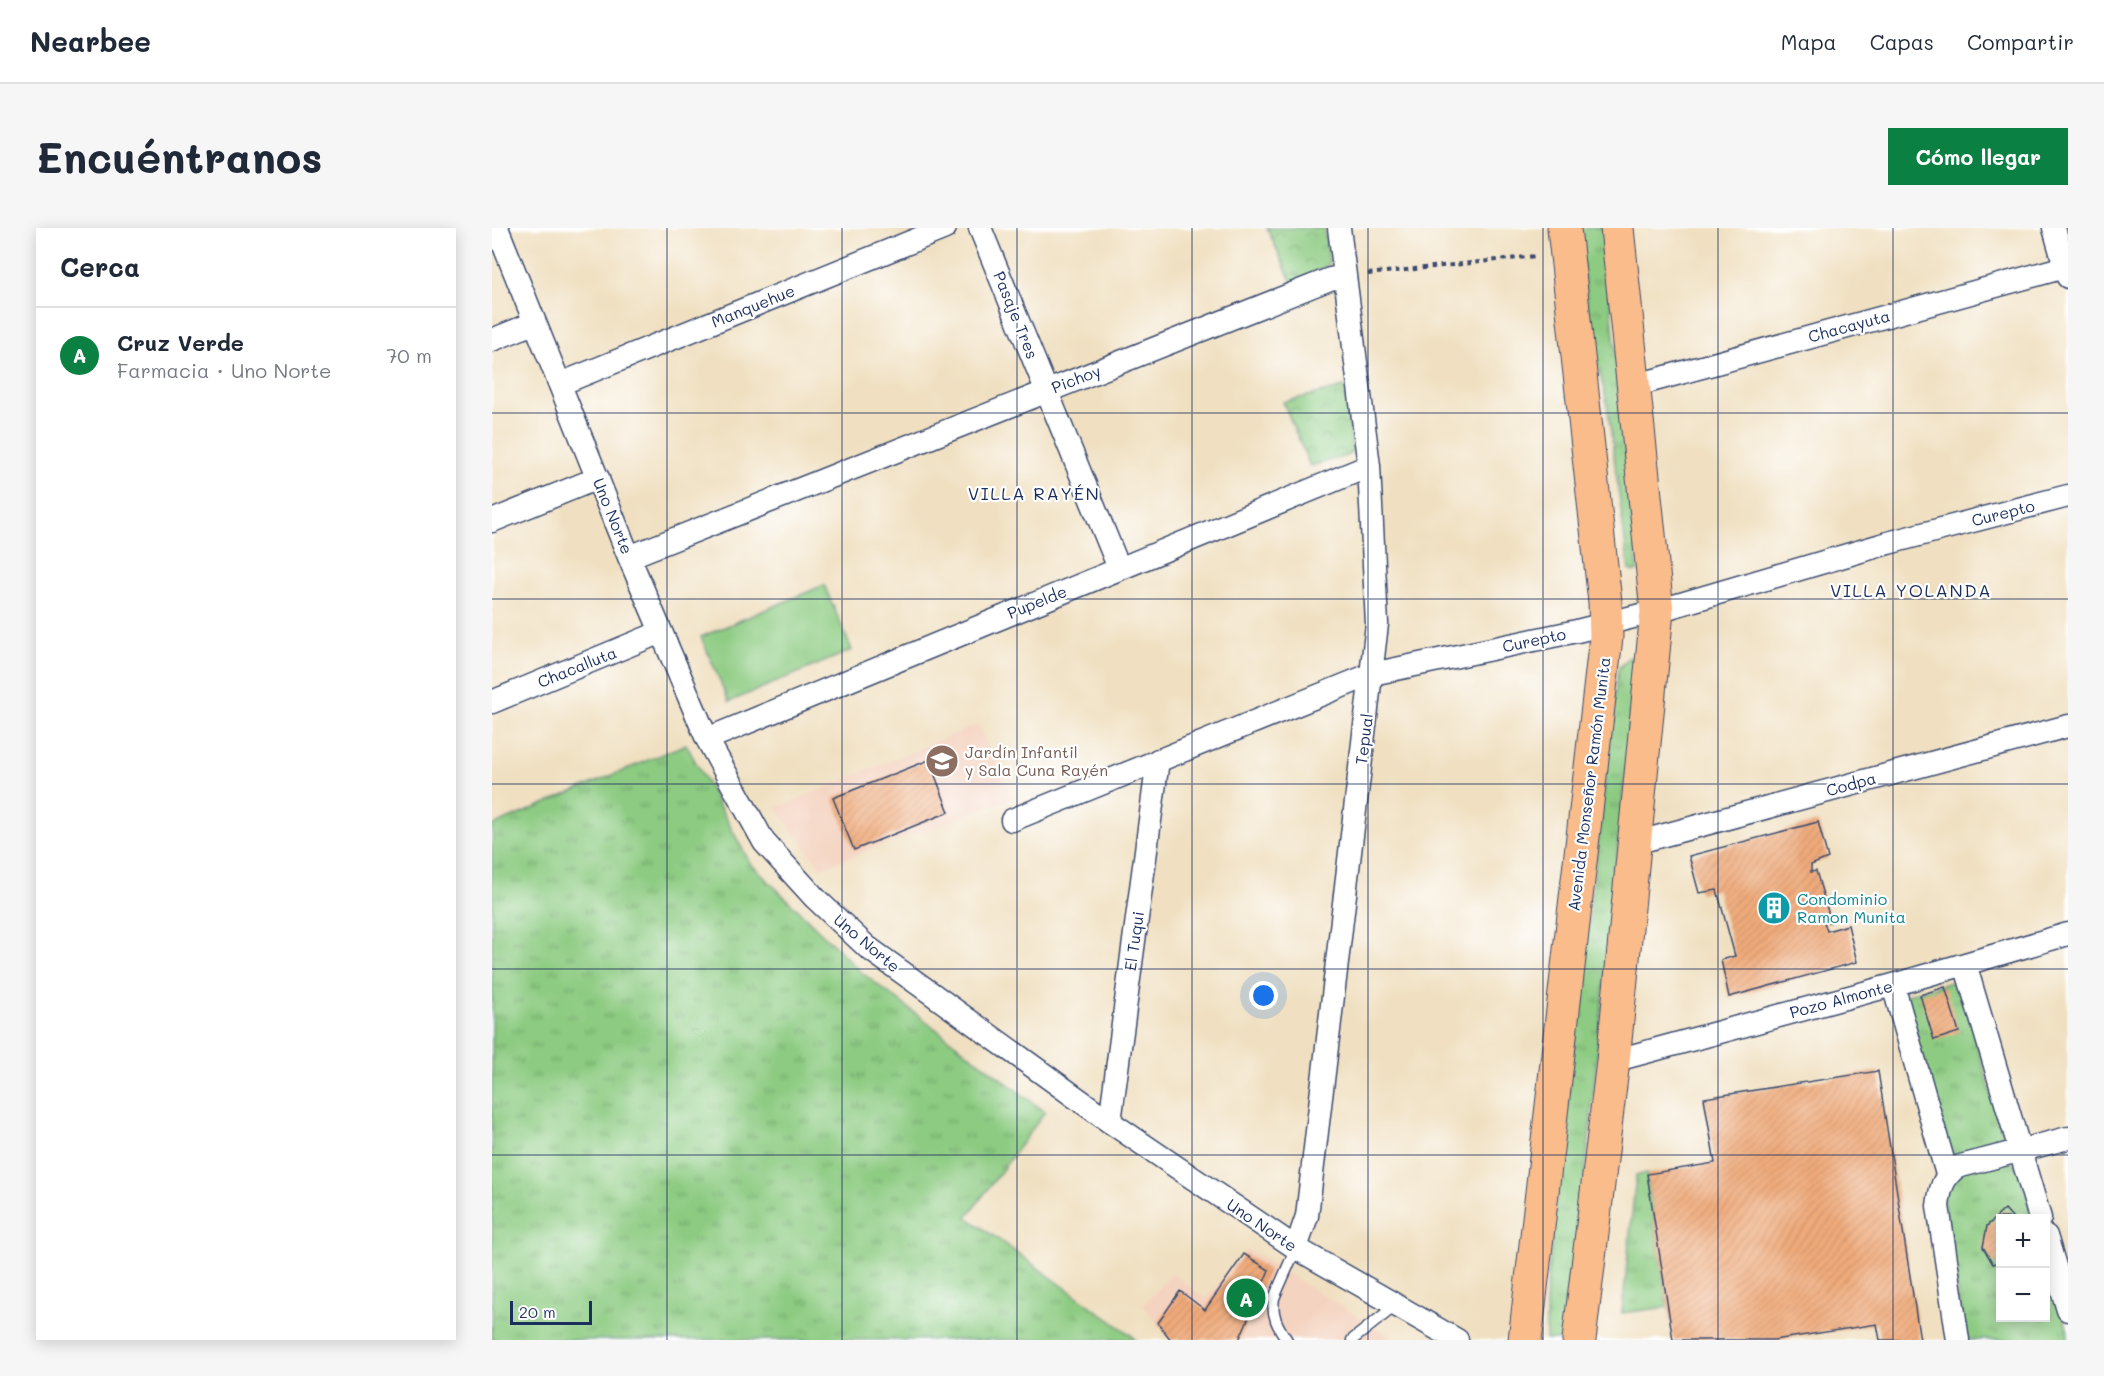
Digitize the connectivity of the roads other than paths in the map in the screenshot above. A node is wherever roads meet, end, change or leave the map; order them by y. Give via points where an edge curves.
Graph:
1 (497, 228) edge
2 (945, 228) edge
3 (980, 228) edge
4 (1338, 228) edge
5 (1564, 228) edge
6 (1617, 228) edge
7 (2054, 228) edge
8 (2067, 272) edge
9 (1345, 276) junction
10 (534, 323) junction
11 (492, 340) edge
12 (560, 384) junction
13 (1633, 386) junction
14 (1046, 391) junction
15 (1369, 466) junction
16 (598, 478) junction
17 (2068, 496) edge
18 (492, 521) edge
19 (629, 556) junction
20 (1119, 568) junction
21 (1657, 610) junction
22 (1606, 623) junction
23 (661, 632) junction
24 (1372, 674) junction
25 (492, 702) edge
26 (2068, 726) edge
27 (707, 739) junction
28 (1158, 760) junction
29 (1012, 820) dead end
30 (1635, 843) junction
31 (2068, 934) edge
32 (1965, 964) junction
33 (1893, 985) junction
34 (1613, 1061) junction
35 (1110, 1122) junction
36 (2068, 1138) edge
37 (2020, 1152) junction
38 (1947, 1174) junction
39 (2039, 1214) edge
40 (1296, 1248) junction
41 (2050, 1249) edge
42 (1395, 1306) junction
43 (2068, 1310) edge
44 (1585, 1335) edge
45 (1287, 1340) edge
46 (1352, 1340) edge
47 (1457, 1340) edge
48 (1525, 1340) edge
49 (1958, 1340) edge

1 - 10 street, Uno Norte
2 - 12 street, Manquehue
3 - 14 street, Pasaje Tres
4 - 9 street, Tepual
5 - 22 main road, Avenida Monseñor Ramón Munita
6 - 13 main road
7 - 8 street
8 - 13 street, Chacayuta
9 - 14 street, Pichoy
9 - 15 street, Tepual
10 - 11 street
10 - 12 street, Uno Norte
12 - 16 street, Uno Norte
13 - 21 main road
14 - 19 street, Pichoy
14 - 20 street, Pasaje Tres
15 - 20 street, Pupelde
15 - 24 street, Tepual via 1377,624
16 - 18 street
16 - 19 street, Uno Norte
17 - 21 street, Curepto
19 - 23 street, Uno Norte
20 - 27 street, Pupelde
21 - 22 street, Curepto
21 - 30 main road
22 - 24 street, Curepto
22 - 48 main road, Avenida Monseñor Ramón Munita
23 - 25 street, Chacalluta
23 - 27 street, Uno Norte
24 - 28 street, Curepto
24 - 40 street, Tepual via 1307,1216
26 - 30 street, Codpa
27 - 35 street, Uno Norte via 764,842 815,898 867,947
28 - 29 street, Curepto
28 - 35 street, El Tuqui
30 - 34 main road
31 - 32 street, Pozo Almonte
32 - 33 street, Pozo Almonte
32 - 37 street
33 - 34 street, Pozo Almonte
33 - 38 street
34 - 44 main road
35 - 40 street, Uno Norte
36 - 37 street
37 - 38 street via 1957,1167
37 - 39 street
38 - 49 street via 1938,1206
40 - 42 street, Uno Norte
40 - 45 lane via 1272,1307
41 - 43 street
42 - 46 lane
42 - 47 street, Uno Norte

